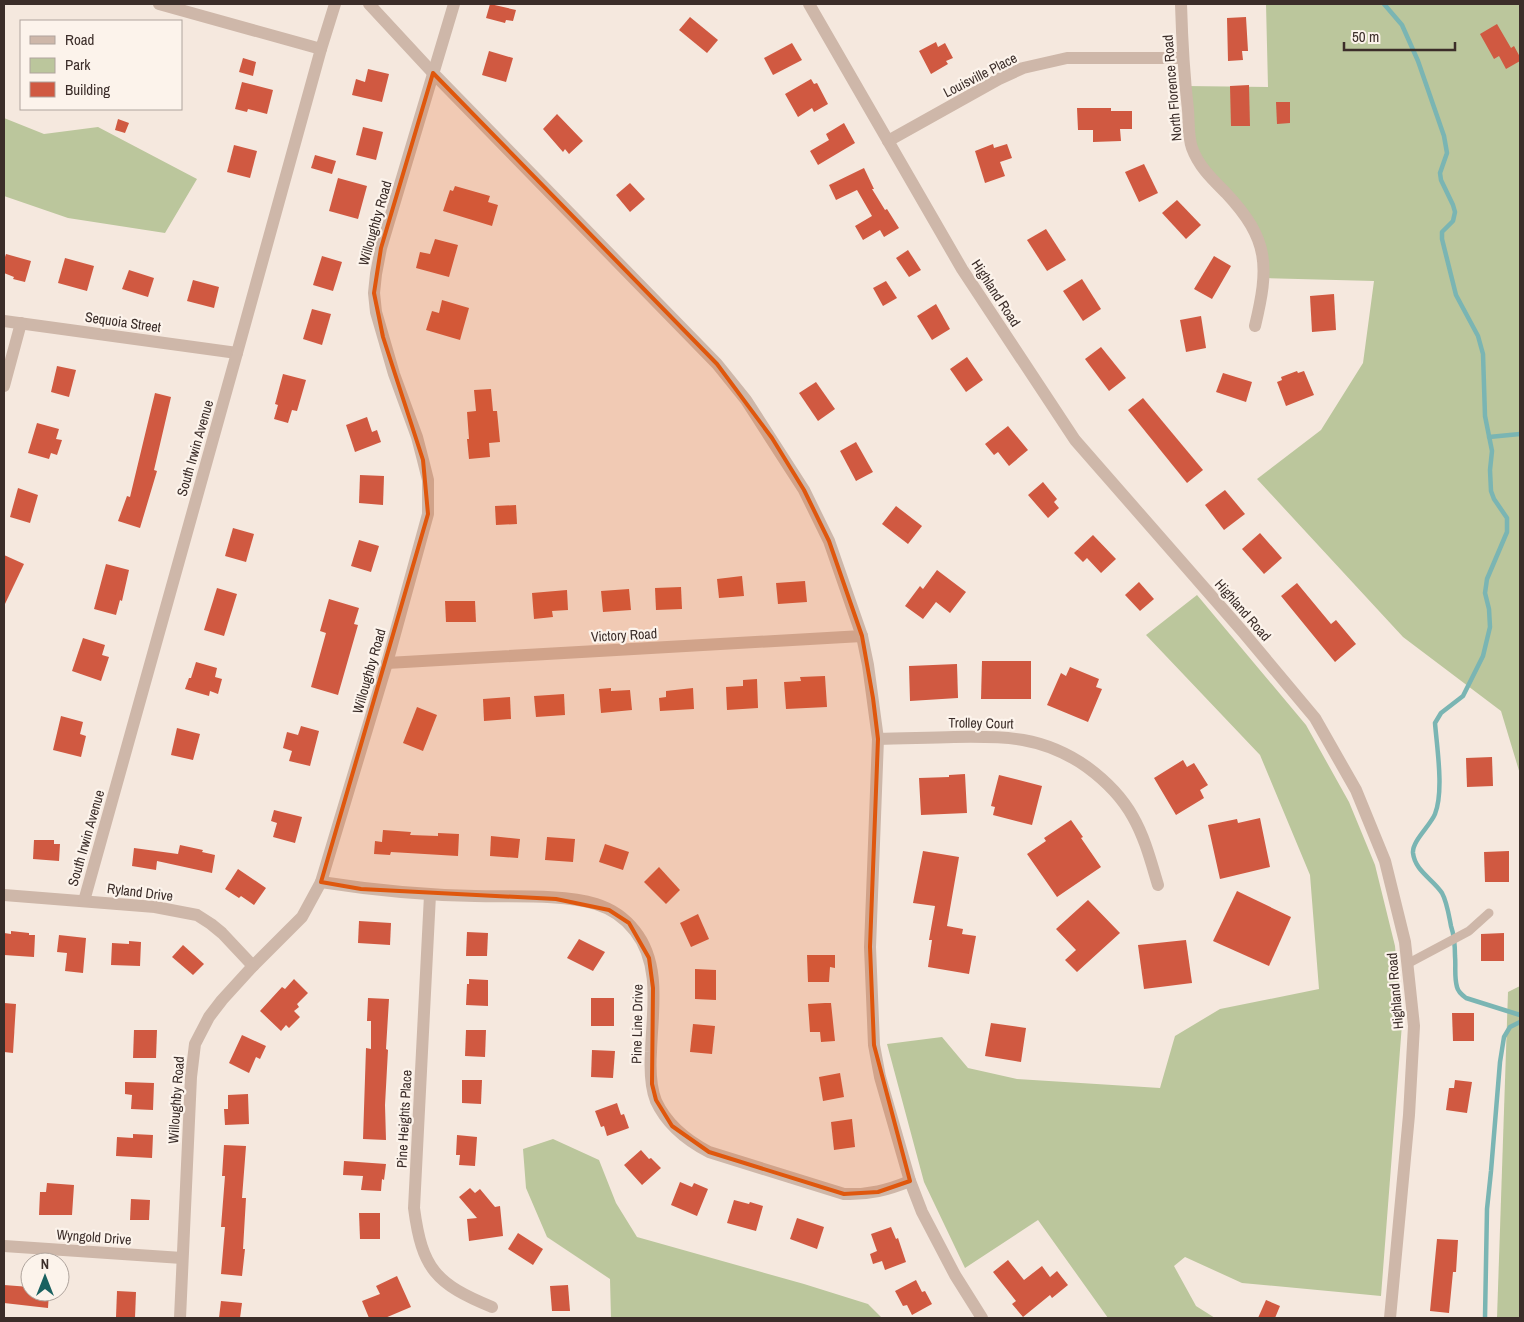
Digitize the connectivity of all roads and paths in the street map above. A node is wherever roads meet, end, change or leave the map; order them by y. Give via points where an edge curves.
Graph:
1 (159, 4) edge
2 (335, 4) edge
3 (369, 4) edge
4 (454, 4) edge
5 (809, 4) edge
6 (1181, 4) edge
7 (321, 49) junction
8 (1183, 58) junction
9 (433, 73) junction
10 (888, 141) junction
11 (4, 321) edge
12 (21, 324) junction
13 (1255, 326) dead end
14 (237, 354) junction
15 (4, 386) edge
16 (862, 636) junction
17 (388, 663) junction
18 (878, 739) junction
19 (321, 882) junction
20 (1158, 885) dead end
21 (4, 895) edge
22 (430, 895) junction
23 (84, 901) junction
24 (1489, 913) dead end
25 (1408, 964) junction
26 (253, 966) junction
27 (910, 1181) junction
28 (4, 1246) edge
29 (182, 1258) junction
30 (492, 1307) dead end
31 (180, 1318) edge
32 (982, 1318) edge
33 (1390, 1318) edge

1 - 7 street
2 - 7 street, South Irwin Avenue
3 - 9 street
4 - 9 street, Willoughby Road
5 - 10 street, Highland Road
6 - 8 street, North Florence Road
7 - 14 street, South Irwin Avenue
8 - 10 street, Louisville Place via 1067,58 1023,68
8 - 13 street, North Florence Road via 1191,146 1198,163 1237,206 1261,245 1264,278
9 - 16 street via 717,364 746,400 804,490 829,541
9 - 17 street, Willoughby Road via 381,248 375,284 376,312 417,437 429,498 428,514
10 - 25 street, Highland Road via 962,269 1075,440 1315,718 1356,790 1382,854
11 - 12 street, Sequoia Street
12 - 14 street, Sequoia Street
12 - 15 street
14 - 23 street, South Irwin Avenue
16 - 17 street, Victory Road
16 - 18 street
17 - 19 street, Willoughby Road
18 - 20 street, Trolley Court via 996,736 1048,746 1072,756 1098,775 1128,809 1145,843
18 - 27 street via 870,947 872,1018 880,1076
19 - 22 street, Pine Line Drive
19 - 26 street, Willoughby Road via 302,917
21 - 23 street, Ryland Drive
22 - 27 street, Pine Line Drive via 580,901 609,910 629,923 644,945 653,972 650,1064 656,1100 672,1126 694,1144 709,1152 844,1194 878,1192
22 - 30 street, Pine Heights Place via 414,1208 417,1230 427,1261 445,1282 458,1292
23 - 26 street, Ryland Drive via 155,907 196,915 222,933
24 - 25 lane via 1469,930
25 - 33 street, Highland Road via 1414,1026
26 - 29 street, Willoughby Road via 217,1006 195,1044
27 - 32 street via 954,1275
28 - 29 street, Wyngold Drive
29 - 31 street, Willoughby Road

